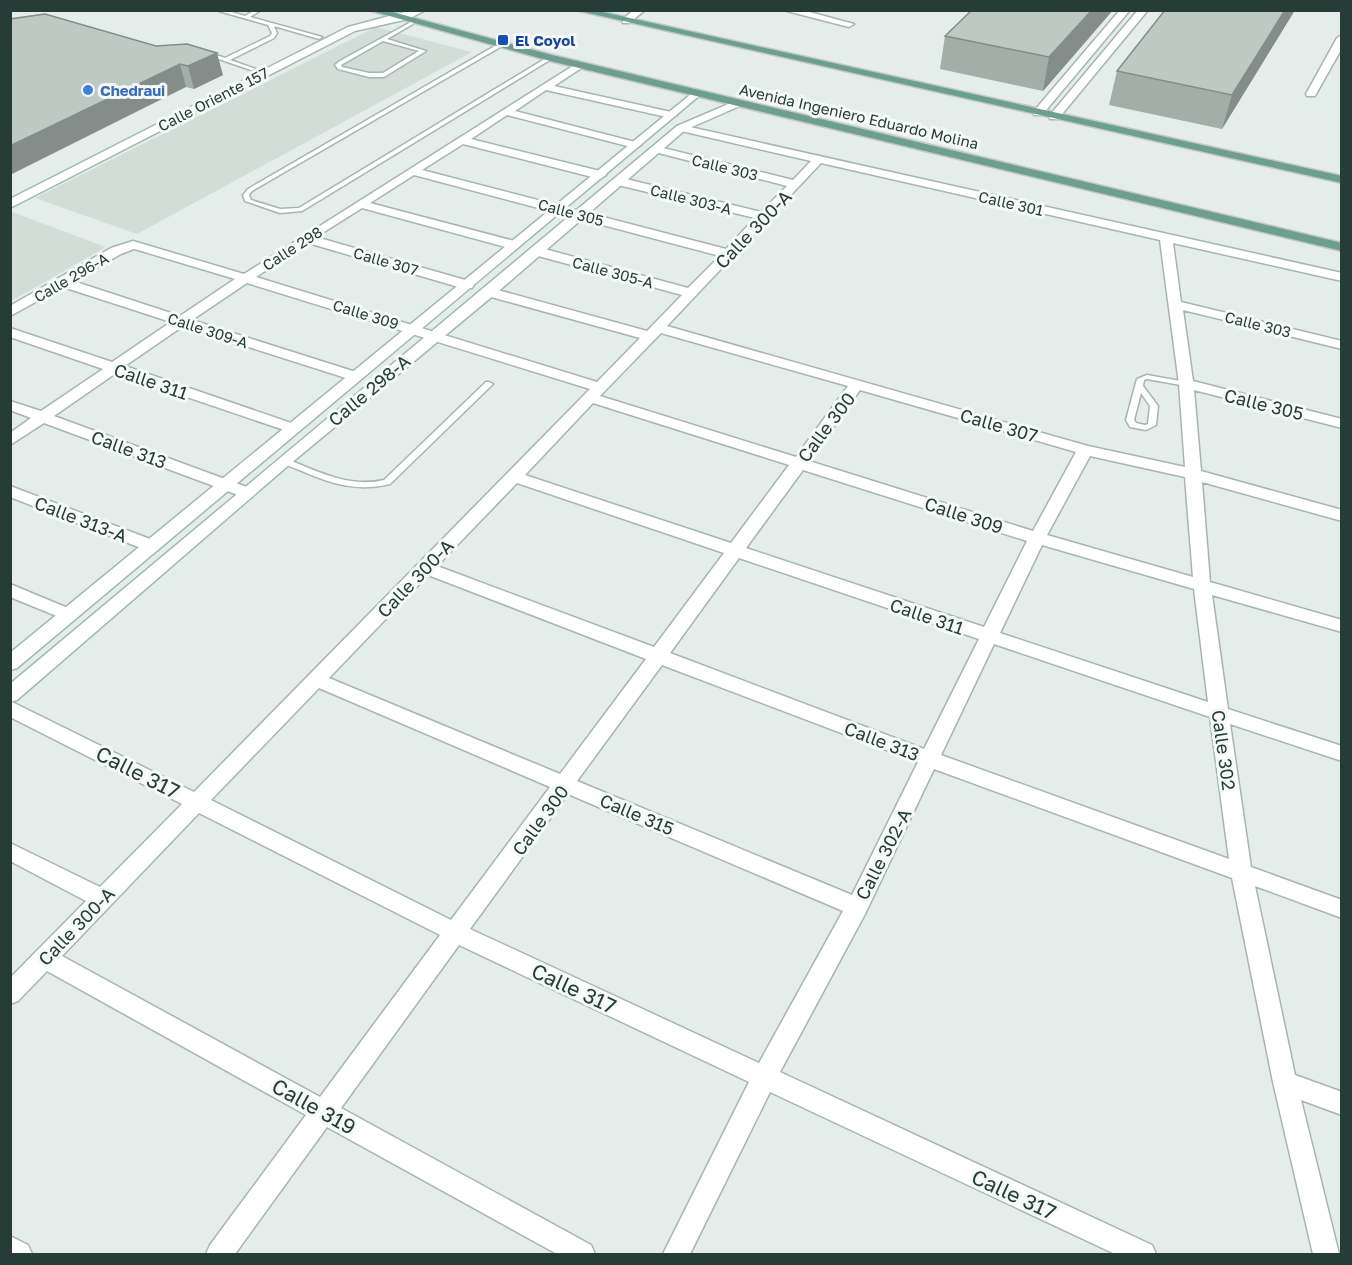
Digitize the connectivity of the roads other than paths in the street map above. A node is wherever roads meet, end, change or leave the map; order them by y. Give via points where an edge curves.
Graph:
1 (217, 10) edge
2 (259, 10) edge
3 (372, 10) edge
4 (422, 10) edge
5 (579, 10) edge
6 (641, 10) edge
7 (787, 10) edge
8 (1126, 10) edge
9 (1144, 10) edge
10 (226, 11) edge
11 (393, 14) edge
12 (245, 18) junction
13 (626, 21) junction
14 (268, 23) junction
15 (411, 23) junction
16 (849, 24) dead end
17 (319, 37) junction
18 (1341, 38) edge
19 (382, 39) junction
20 (500, 45) junction
21 (1338, 52) edge
22 (196, 54) edge
23 (550, 58) junction
24 (226, 60) junction
25 (579, 65) junction
26 (253, 69) junction
27 (546, 87) junction
28 (696, 93) junction
29 (1311, 94) dead end
30 (738, 103) junction
31 (507, 112) junction
32 (1038, 113) junction
33 (162, 114) junction
34 (671, 115) junction
35 (1054, 117) junction
36 (176, 118) junction
37 (681, 128) junction
38 (462, 140) junction
39 (635, 145) junction
40 (655, 149) junction
41 (818, 160) junction
42 (413, 171) junction
43 (600, 175) junction
44 (1341, 180) edge
45 (618, 181) junction
46 (795, 184) junction
47 (10, 191) edge
48 (10, 204) edge
49 (360, 204) junction
50 (557, 208) junction
51 (579, 214) junction
52 (765, 217) junction
53 (306, 238) junction
54 (1166, 238) junction
55 (133, 245) joint
56 (513, 245) junction
57 (1341, 247) edge
58 (536, 251) junction
59 (729, 254) junction
60 (1341, 277) edge
61 (246, 278) junction
62 (62, 282) junction
63 (466, 285) junction
64 (489, 292) junction
65 (690, 293) junction
66 (1175, 304) junction
67 (10, 312) edge
68 (181, 321) junction
69 (412, 328) junction
70 (10, 332) edge
71 (652, 332) junction
72 (435, 335) junction
73 (1341, 345) edge
74 (112, 368) junction
75 (354, 376) junction
76 (858, 383) junction
77 (489, 384) dead end
78 (1186, 384) junction
79 (1140, 387) junction
80 (594, 392) junction
81 (10, 405) edge
82 (43, 417) junction
83 (1341, 424) edge
84 (292, 428) junction
85 (10, 440) edge
86 (1085, 450) junction
87 (284, 461) junction
88 (799, 462) junction
89 (1193, 474) junction
90 (513, 476) junction
91 (226, 484) junction
92 (10, 491) edge
93 (246, 493) junction
94 (1341, 516) edge
95 (1037, 538) junction
96 (152, 546) junction
97 (735, 552) junction
98 (425, 568) junction
99 (1202, 585) junction
100 (10, 590) edge
101 (69, 615) junction
102 (1341, 626) edge
103 (988, 637) junction
104 (657, 656) junction
105 (10, 663) edge
106 (317, 680) junction
107 (10, 695) edge
108 (10, 708) edge
109 (1220, 714) junction
110 (1341, 754) edge
111 (930, 759) junction
112 (566, 784) junction
113 (196, 801) junction
114 (10, 851) edge
115 (1241, 872) junction
116 (102, 899) junction
117 (857, 906) junction
118 (1341, 909) edge
119 (456, 933) junction
120 (45, 958) junction
121 (10, 994) edge
122 (765, 1076) junction
123 (1285, 1082) junction
124 (1341, 1104) edge
125 (324, 1111) junction
126 (10, 1249) edge
127 (19, 1254) edge
128 (219, 1254) edge
129 (582, 1254) edge
130 (676, 1254) edge
131 (1143, 1254) edge
132 (1326, 1254) edge

1 - 10 lane
2 - 12 lane
3 - 11 main road, Avenida Ingeniero Eduardo Molina
4 - 11 street, Calle Oriente 157
5 - 13 main road
6 - 13 street
7 - 16 street
8 - 32 street
9 - 35 street
10 - 12 lane
11 - 15 main road, Avenida Ingeniero Eduardo Molina
11 - 17 street, Calle Oriente 157 via 348,22
11 - 36 street, Calle Oriente 157 via 352,29
12 - 14 lane
13 - 32 main road
14 - 17 lane
14 - 24 lane via 275,33 272,37
15 - 19 lane
15 - 20 main road, Avenida Ingeniero Eduardo Molina
17 - 26 street, Calle Oriente 157
18 - 21 street
19 - 19 lane via 342,62 338,65 369,75 384,75 423,51
20 - 23 main road, Avenida Ingeniero Eduardo Molina
20 - 23 lane via 250,190 246,195 248,201 280,211 300,210
21 - 29 street
22 - 24 lane
23 - 25 main road, Avenida Ingeniero Eduardo Molina
24 - 26 lane
25 - 27 street, Calle 298
25 - 28 main road, Avenida Ingeniero Eduardo Molina
26 - 33 street, Calle Oriente 157
27 - 31 street, Calle 298
27 - 34 street
28 - 30 main road, Avenida Ingeniero Eduardo Molina
28 - 34 street, Calle 298-A
30 - 37 street, Calle 298-A
30 - 57 main road, Avenida Ingeniero Eduardo Molina
31 - 38 street, Calle 298
31 - 39 street
32 - 35 main road
33 - 36 street
33 - 47 street, Calle Oriente 157
34 - 39 street, Calle 298-A
35 - 44 main road
36 - 48 street, Calle Oriente 157
37 - 40 street, Calle 298-A
37 - 41 street, Calle 301
38 - 42 street, Calle 298
38 - 43 street
39 - 43 street, Calle 298-A
40 - 45 street, Calle 298-A
40 - 46 street, Calle 303
41 - 46 street, Calle 300-A
41 - 54 street, Calle 301
42 - 49 street, Calle 298
42 - 50 street, Calle 305
43 - 50 street, Calle 298-A
45 - 51 street, Calle 298-A
45 - 52 street, Calle 303-A
46 - 52 street, Calle 300-A
49 - 53 street, Calle 298
49 - 56 street
50 - 51 street, Calle 305
50 - 56 street, Calle 298-A
51 - 58 street, Calle 298-A
51 - 59 street, Calle 305
52 - 59 street, Calle 300-A
53 - 61 street, Calle 298
53 - 63 street, Calle 307
54 - 60 street, Calle 301
54 - 66 street, Calle 302
55 - 61 street, Calle 309
55 - 62 street, Calle 296-A
56 - 63 street, Calle 298-A
58 - 64 street, Calle 298-A
58 - 65 street, Calle 305-A
59 - 65 street, Calle 300-A
61 - 68 street, Calle 298
61 - 69 street, Calle 309
62 - 67 street, Calle 296-A
62 - 68 street, Calle 309-A
63 - 69 street, Calle 298-A
64 - 71 street, Calle 307
64 - 72 street, Calle 298-A
65 - 71 street, Calle 300-A
66 - 73 street, Calle 303
66 - 78 street, Calle 302
68 - 74 street, Calle 298
68 - 75 street, Calle 309-A
69 - 72 street, Calle 309
69 - 75 street, Calle 298-A
70 - 74 street, Calle 311
71 - 76 street, Calle 307
71 - 80 street, Calle 300-A
72 - 80 street, Calle 309
72 - 87 street, Calle 298-A
74 - 82 street, Calle 298
74 - 84 street, Calle 311
75 - 84 street, Calle 298-A
76 - 86 street, Calle 307
76 - 88 street, Calle 300
77 - 87 lane via 387,482 374,487 357,486
78 - 79 lane via 1143,378
78 - 83 street, Calle 305
78 - 89 street, Calle 302
79 - 79 lane via 1130,420 1133,426 1146,428 1152,425 1154,406
80 - 88 street, Calle 309
80 - 90 street, Calle 300-A
81 - 82 street, Calle 313
82 - 85 street, Calle 298
82 - 91 street, Calle 313
84 - 91 street, Calle 298-A
86 - 89 street, Calle 307
86 - 95 street, Calle 302-A
87 - 93 street, Calle 298-A
88 - 95 street, Calle 309
88 - 97 street, Calle 300
89 - 94 street, Calle 307
89 - 99 street, Calle 302
90 - 97 street, Calle 311
90 - 98 street, Calle 300-A
91 - 93 street, Calle 313
91 - 96 street, Calle 298-A
92 - 96 street, Calle 313-A
93 - 107 street, Calle 298-A
95 - 99 street, Calle 309
95 - 103 street, Calle 302-A
96 - 101 street, Calle 298-A
97 - 103 street, Calle 311
97 - 104 street, Calle 300
98 - 104 street, Calle 313
98 - 106 street, Calle 300-A
99 - 102 street, Calle 309
99 - 109 street, Calle 302
100 - 101 street
101 - 105 street, Calle 298-A
103 - 109 street, Calle 311
103 - 111 street, Calle 302-A
104 - 111 street, Calle 313
104 - 112 street, Calle 300
106 - 112 street, Calle 315
106 - 113 street, Calle 300-A
108 - 113 street, Calle 317
109 - 110 street, Calle 311
109 - 115 street, Calle 302
111 - 115 street, Calle 313
111 - 117 street, Calle 302-A
112 - 117 street, Calle 315
112 - 119 street, Calle 300
113 - 116 street, Calle 300-A
113 - 119 street, Calle 317
114 - 116 street
115 - 118 street, Calle 313
115 - 123 street, Calle 302
116 - 120 street, Calle 300-A
117 - 122 street, Calle 302-A
119 - 122 street, Calle 317
119 - 125 street, Calle 300
120 - 121 street, Calle 300-A
120 - 125 street, Calle 319
122 - 130 street, Calle 302-A
122 - 131 street, Calle 317
123 - 124 street
123 - 132 street, Calle 302
125 - 128 street, Calle 300
125 - 129 street, Calle 319
126 - 127 street

